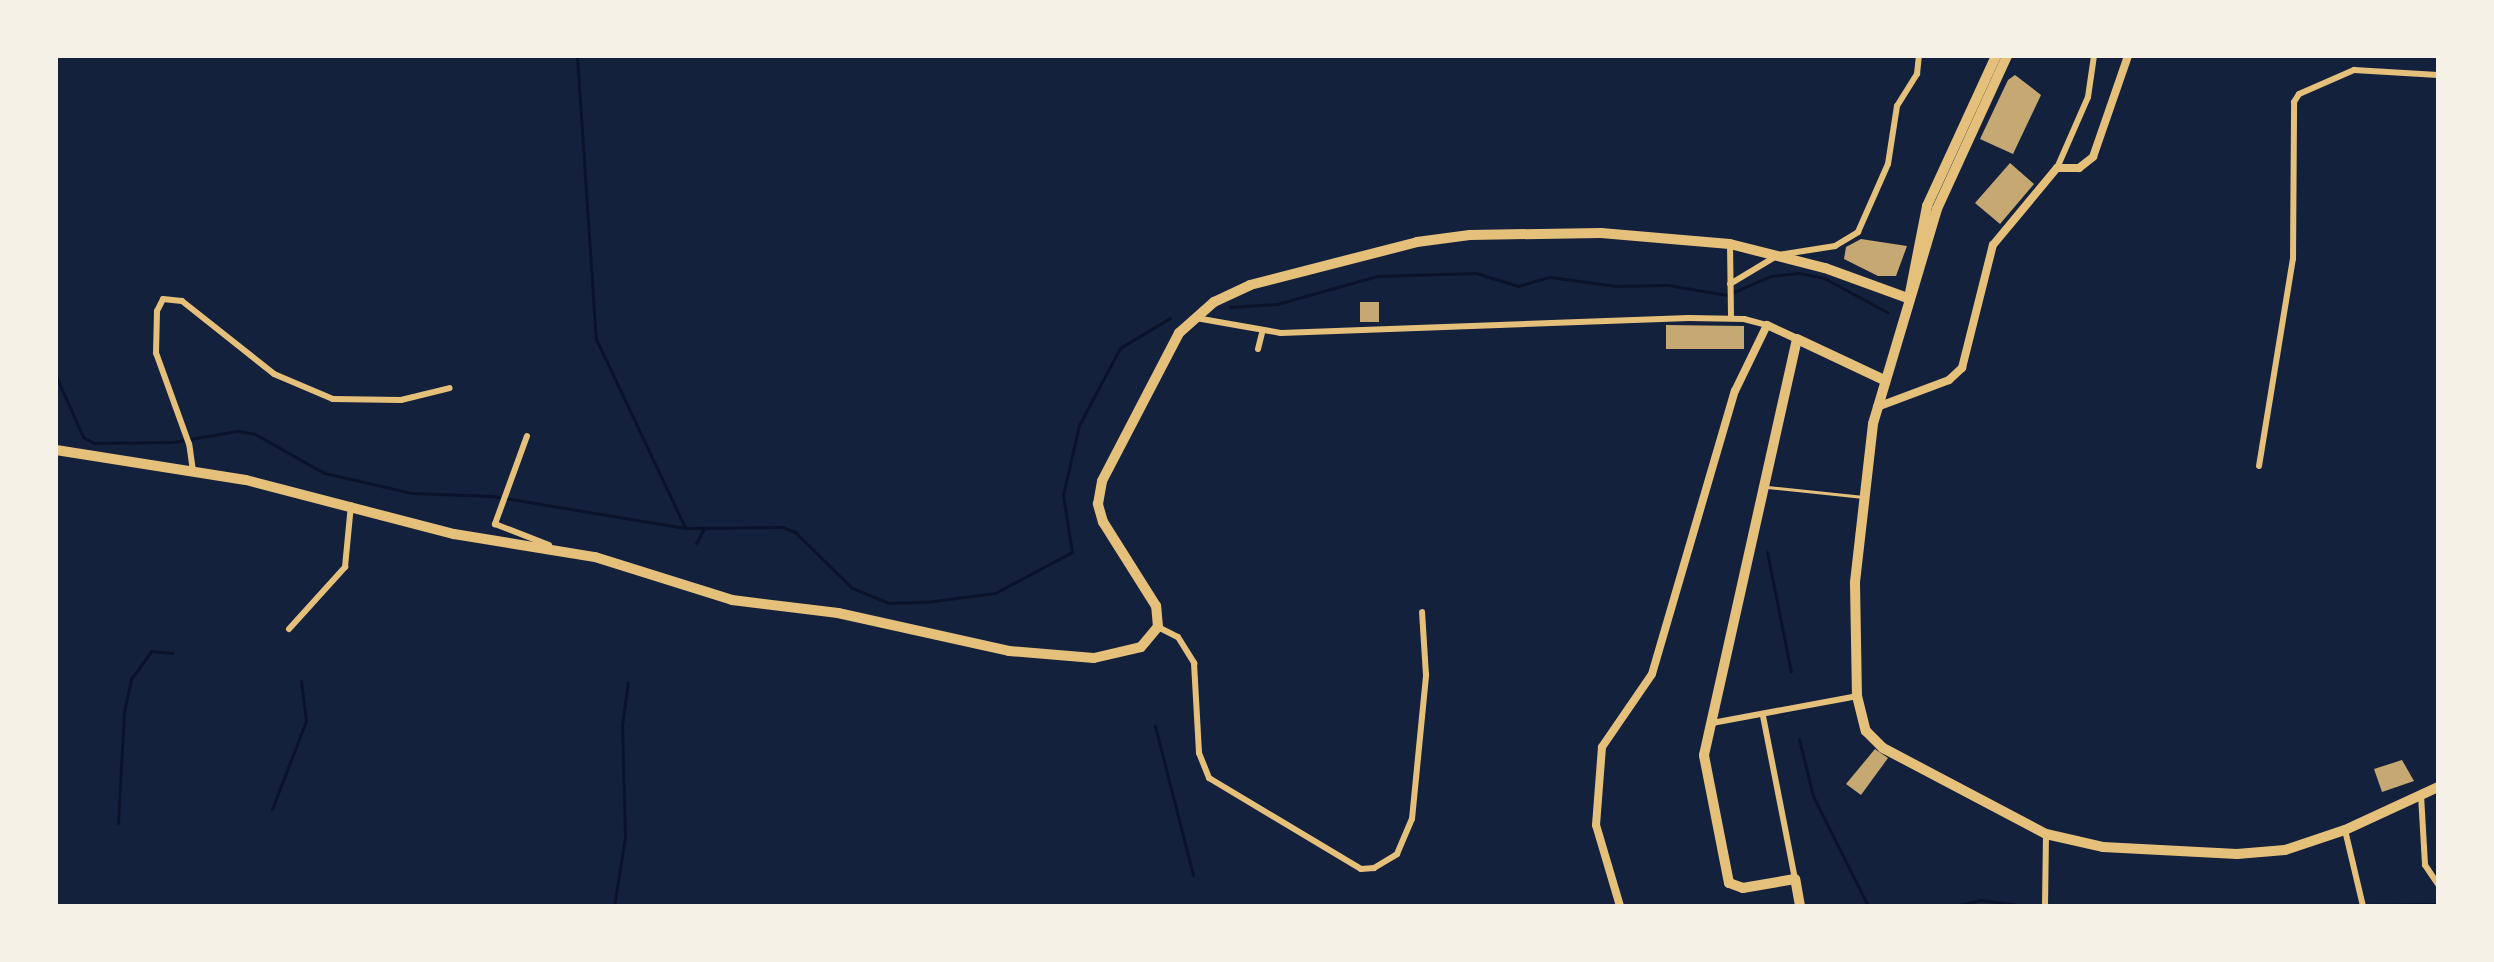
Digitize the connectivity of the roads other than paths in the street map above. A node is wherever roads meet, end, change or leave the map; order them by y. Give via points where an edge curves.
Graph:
1 (1919, 56) edge
2 (1996, 56) edge
3 (2007, 56) edge
4 (2094, 56) edge
5 (2128, 56) edge
6 (2438, 75) edge
7 (2057, 168) junction
8 (1730, 244) junction
9 (1778, 255) junction
10 (1730, 292) junction
11 (1910, 299) junction
12 (1193, 317) junction
13 (1731, 318) junction
14 (1767, 325) junction
15 (1262, 333) junction
16 (1797, 339) junction
17 (1258, 349) dead end
18 (1884, 380) junction
19 (450, 388) dead end
20 (1877, 407) junction
21 (527, 436) dead end
22 (56, 450) edge
23 (2259, 466) dead end
24 (193, 471) junction
25 (1763, 487) junction
26 (1864, 497) junction
27 (351, 505) junction
28 (577, 553) junction
29 (1422, 612) dead end
30 (1158, 627) junction
31 (289, 629) dead end
32 (1857, 696) junction
33 (1763, 716) junction
34 (1710, 723) junction
35 (2438, 787) edge
36 (2421, 795) junction
37 (2345, 830) junction
38 (2046, 834) junction
39 (1795, 879) junction
40 (2438, 884) edge
41 (2045, 903) edge
42 (1620, 906) edge
43 (1800, 906) edge
44 (2363, 906) edge

1 - 9 street via 1917,74 1897,106 1888,164 1865,223 1848,242
2 - 11 main road via 1927,206
3 - 11 main road via 1940,201 1922,275
4 - 7 street via 2088,97
5 - 7 street via 2098,150 2079,168
6 - 23 street via 2354,70 2299,94 2294,102 2295,245
7 - 20 street via 1993,245 1962,368 1949,380
8 - 9 main road
8 - 10 street
8 - 12 main road via 1601,233 1457,236 1280,274 1226,296
9 - 10 street
9 - 11 main road
10 - 13 street
11 - 18 main road
12 - 15 street
12 - 30 main road via 1171,342 1099,494 1103,522 1156,606
13 - 14 street
13 - 15 street
14 - 16 street
14 - 42 street via 1723,421 1652,674 1609,732 1596,768 1596,825
15 - 17 street
16 - 18 main road
16 - 25 main road
18 - 20 main road
19 - 24 street via 401,400 333,399 274,374 182,301 168,298 157,311 156,353 189,444
20 - 26 main road
21 - 28 street via 495,520 498,527
22 - 24 main road
24 - 27 main road
25 - 26 lane
25 - 34 main road
26 - 32 main road via 1855,583
27 - 28 main road via 454,534
27 - 31 street via 345,567
28 - 30 main road via 732,600 838,613 1009,651 1094,658 1141,647
29 - 30 street via 1426,675 1412,819 1397,854 1374,868 1352,867 1209,778 1199,753 1194,663 1178,637
32 - 33 street
32 - 38 main road via 1866,731 1883,748
33 - 34 street
33 - 39 street
34 - 39 main road via 1704,769 1729,883 1743,888
35 - 36 main road
36 - 37 main road
36 - 40 street via 2425,865
37 - 38 main road via 2285,850 2237,854 2103,847
37 - 44 street
38 - 41 street
39 - 43 main road

